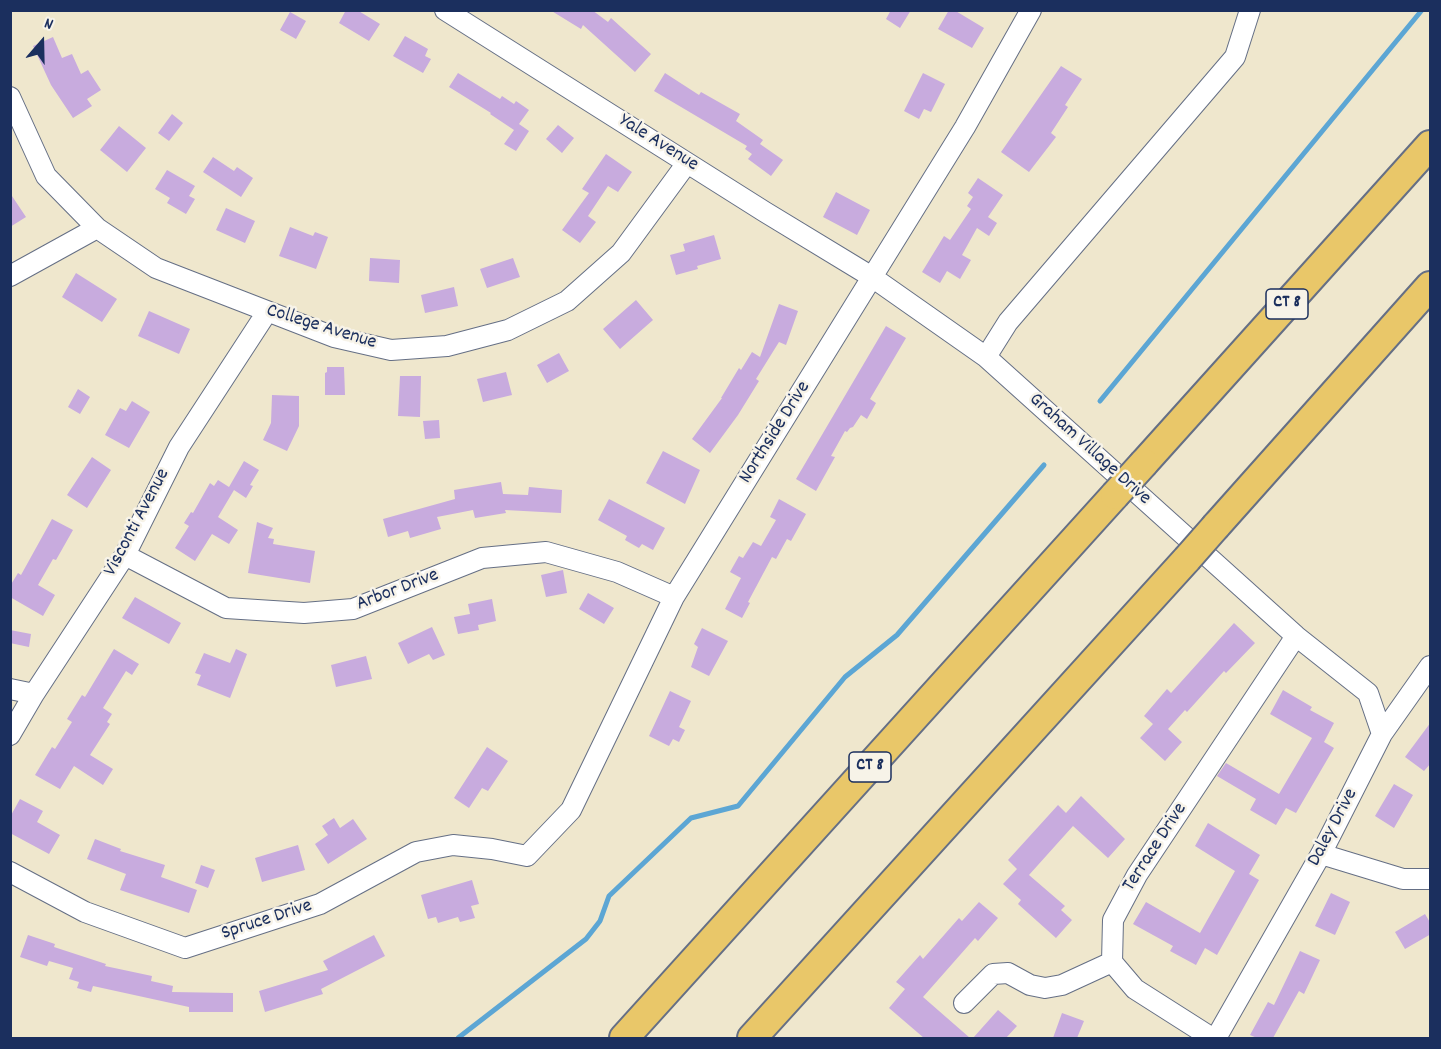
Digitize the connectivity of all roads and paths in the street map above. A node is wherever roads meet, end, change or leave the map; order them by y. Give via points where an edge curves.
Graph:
1 (445, 10) edge
2 (1031, 10) edge
3 (1250, 10) edge
4 (10, 97) edge
5 (1431, 145) edge
6 (687, 163) junction
7 (97, 228) junction
8 (10, 276) edge
9 (872, 277) junction
10 (1431, 286) edge
11 (267, 312) junction
12 (986, 357) junction
13 (125, 555) junction
14 (674, 597) junction
15 (1296, 636) junction
16 (1431, 666) edge
17 (10, 689) edge
18 (34, 694) junction
19 (1382, 734) junction
20 (10, 735) edge
21 (1321, 854) junction
22 (527, 856) joint
23 (10, 872) edge
24 (1431, 879) edge
25 (1112, 962) junction
26 (964, 1003) dead end
27 (624, 1038) edge
28 (752, 1038) edge
29 (1214, 1038) edge

1 - 6 street, Yale Avenue
2 - 9 street, Northside Drive via 965,127
3 - 12 street via 1234,57 1008,322
4 - 7 street, College Avenue via 46,176
5 - 27 highway, CT 8, bridge
6 - 9 street, Yale Avenue
6 - 11 street, College Avenue via 621,253 567,301 508,330 447,346 391,350 334,337
7 - 8 street
7 - 11 street, College Avenue via 156,268
9 - 12 street, Graham Village Drive
9 - 14 street, Northside Drive
10 - 28 highway, bridge
11 - 13 street, Visconti Avenue via 179,447
12 - 15 street, Graham Village Drive
13 - 14 street, Arbor Drive via 226,608 304,613 353,609 482,558 546,552 617,572
13 - 18 street, Visconti Avenue
14 - 22 street, Northside Drive via 571,810
15 - 19 street via 1368,693
15 - 25 street, Terrace Drive via 1137,875 1113,920
16 - 19 street, Daley Drive
17 - 18 street
18 - 20 street, Visconti Avenue
19 - 21 street, Daley Drive
21 - 24 street via 1403,879
21 - 29 street, Daley Drive
22 - 23 street, Spruce Drive via 453,845 416,852 320,904 184,948 86,912
25 - 26 street via 1062,985 1045,988 1008,973 993,974
25 - 29 street via 1135,989

